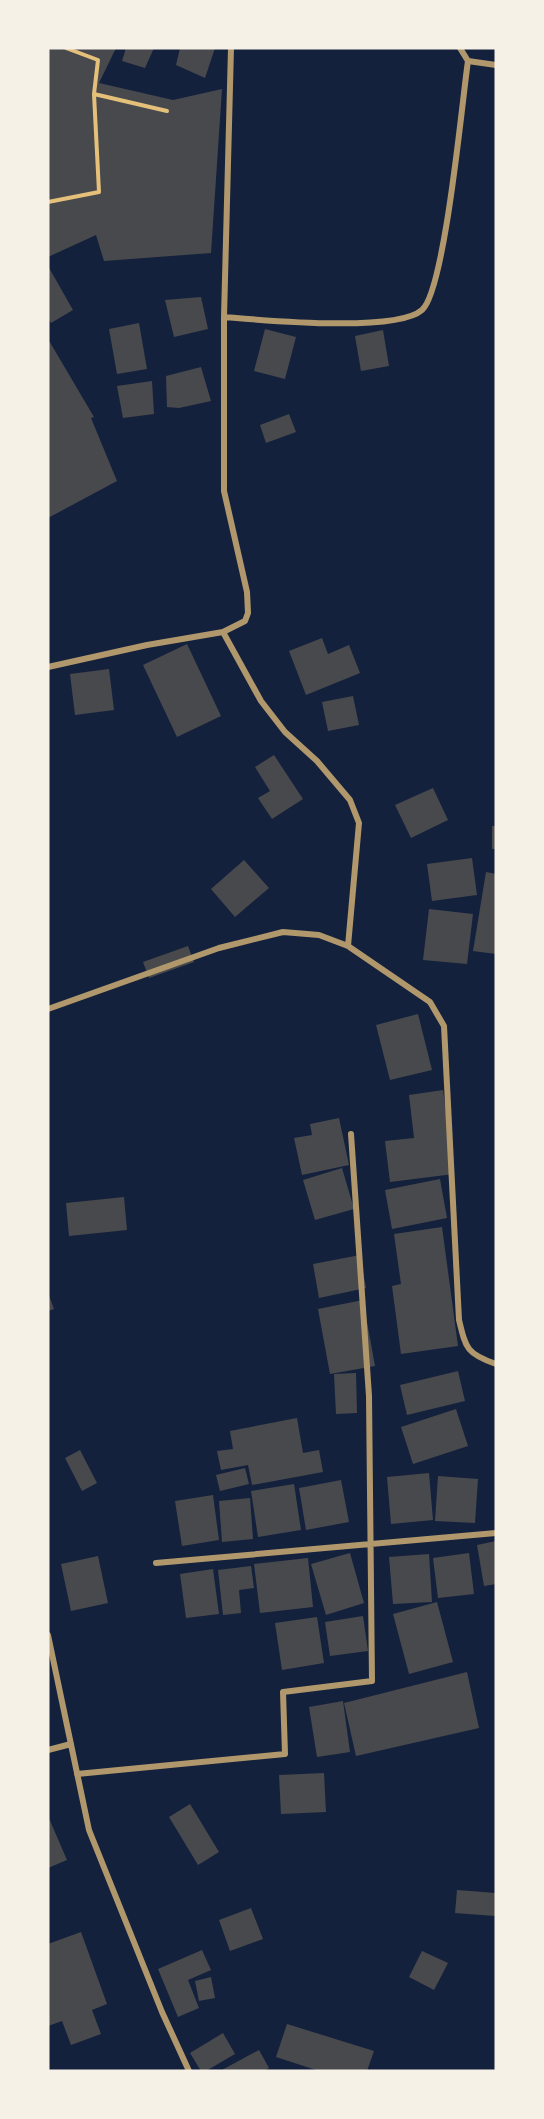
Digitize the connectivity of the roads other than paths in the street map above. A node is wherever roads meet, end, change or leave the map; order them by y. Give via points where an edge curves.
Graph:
1 (231, 48) edge
2 (460, 48) edge
3 (468, 61) junction
4 (496, 64) edge
5 (224, 317) junction
6 (223, 632) junction
7 (48, 668) edge
8 (348, 946) junction
9 (48, 1009) edge
10 (351, 1134) dead end
11 (496, 1364) edge
12 (496, 1533) edge
13 (370, 1544) junction
14 (156, 1563) dead end
15 (48, 1635) edge
16 (71, 1744) junction
17 (48, 1750) edge
18 (77, 1774) junction
19 (189, 2071) edge

1 - 5 street
2 - 3 street
3 - 4 street
3 - 5 street via 445,235 436,284 423,309 386,321 296,324
5 - 6 street via 224,491 247,592 248,613 245,621
6 - 7 street
6 - 8 street via 261,701 350,800 360,823
8 - 9 street via 319,934 283,932 219,948
8 - 11 street via 430,1002 444,1026 459,1320 465,1346 475,1356
10 - 13 street via 369,1396
12 - 13 street
13 - 14 street
13 - 18 street via 372,1682 283,1692 285,1754
15 - 16 street
16 - 17 street
16 - 18 street
18 - 19 street via 89,1830

